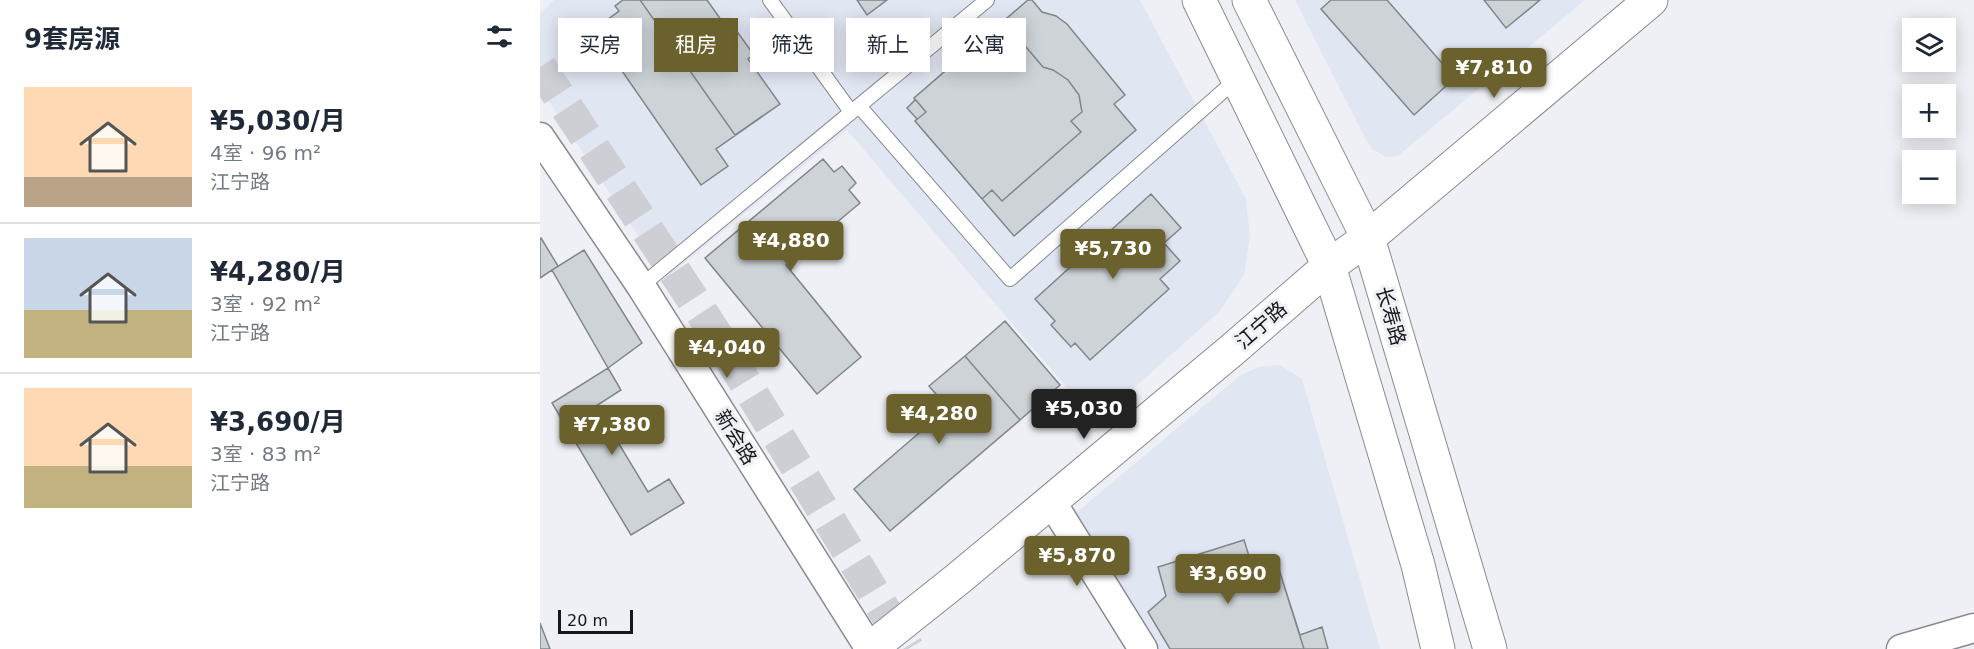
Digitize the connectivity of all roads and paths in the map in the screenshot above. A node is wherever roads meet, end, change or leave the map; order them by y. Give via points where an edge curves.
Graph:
1 (770, 0) edge
2 (987, 0) edge
3 (1199, 0) edge
4 (1249, 0) edge
5 (1652, 0) edge
6 (1238, 78) junction
7 (855, 109) junction
8 (540, 137) edge
9 (1368, 238) junction
10 (1329, 266) junction
11 (641, 286) junction
12 (1051, 501) junction
13 (1974, 628) edge
14 (870, 649) edge
15 (1143, 649) edge
16 (1438, 649) edge
17 (1490, 649) edge
18 (1901, 649) edge

1 - 7 lane
2 - 7 lane
3 - 6 main road
4 - 9 main road, 长寿路
5 - 9 main road, 江宁路
6 - 7 lane via 1010,279
6 - 10 main road
7 - 11 lane
8 - 11 street, 新会路
9 - 10 main road, 江宁路
9 - 17 main road, 长寿路
10 - 12 main road, 江宁路
10 - 16 main road via 1419,565
11 - 14 street, 新会路
12 - 14 main road, 江宁路
12 - 15 street
13 - 18 street

